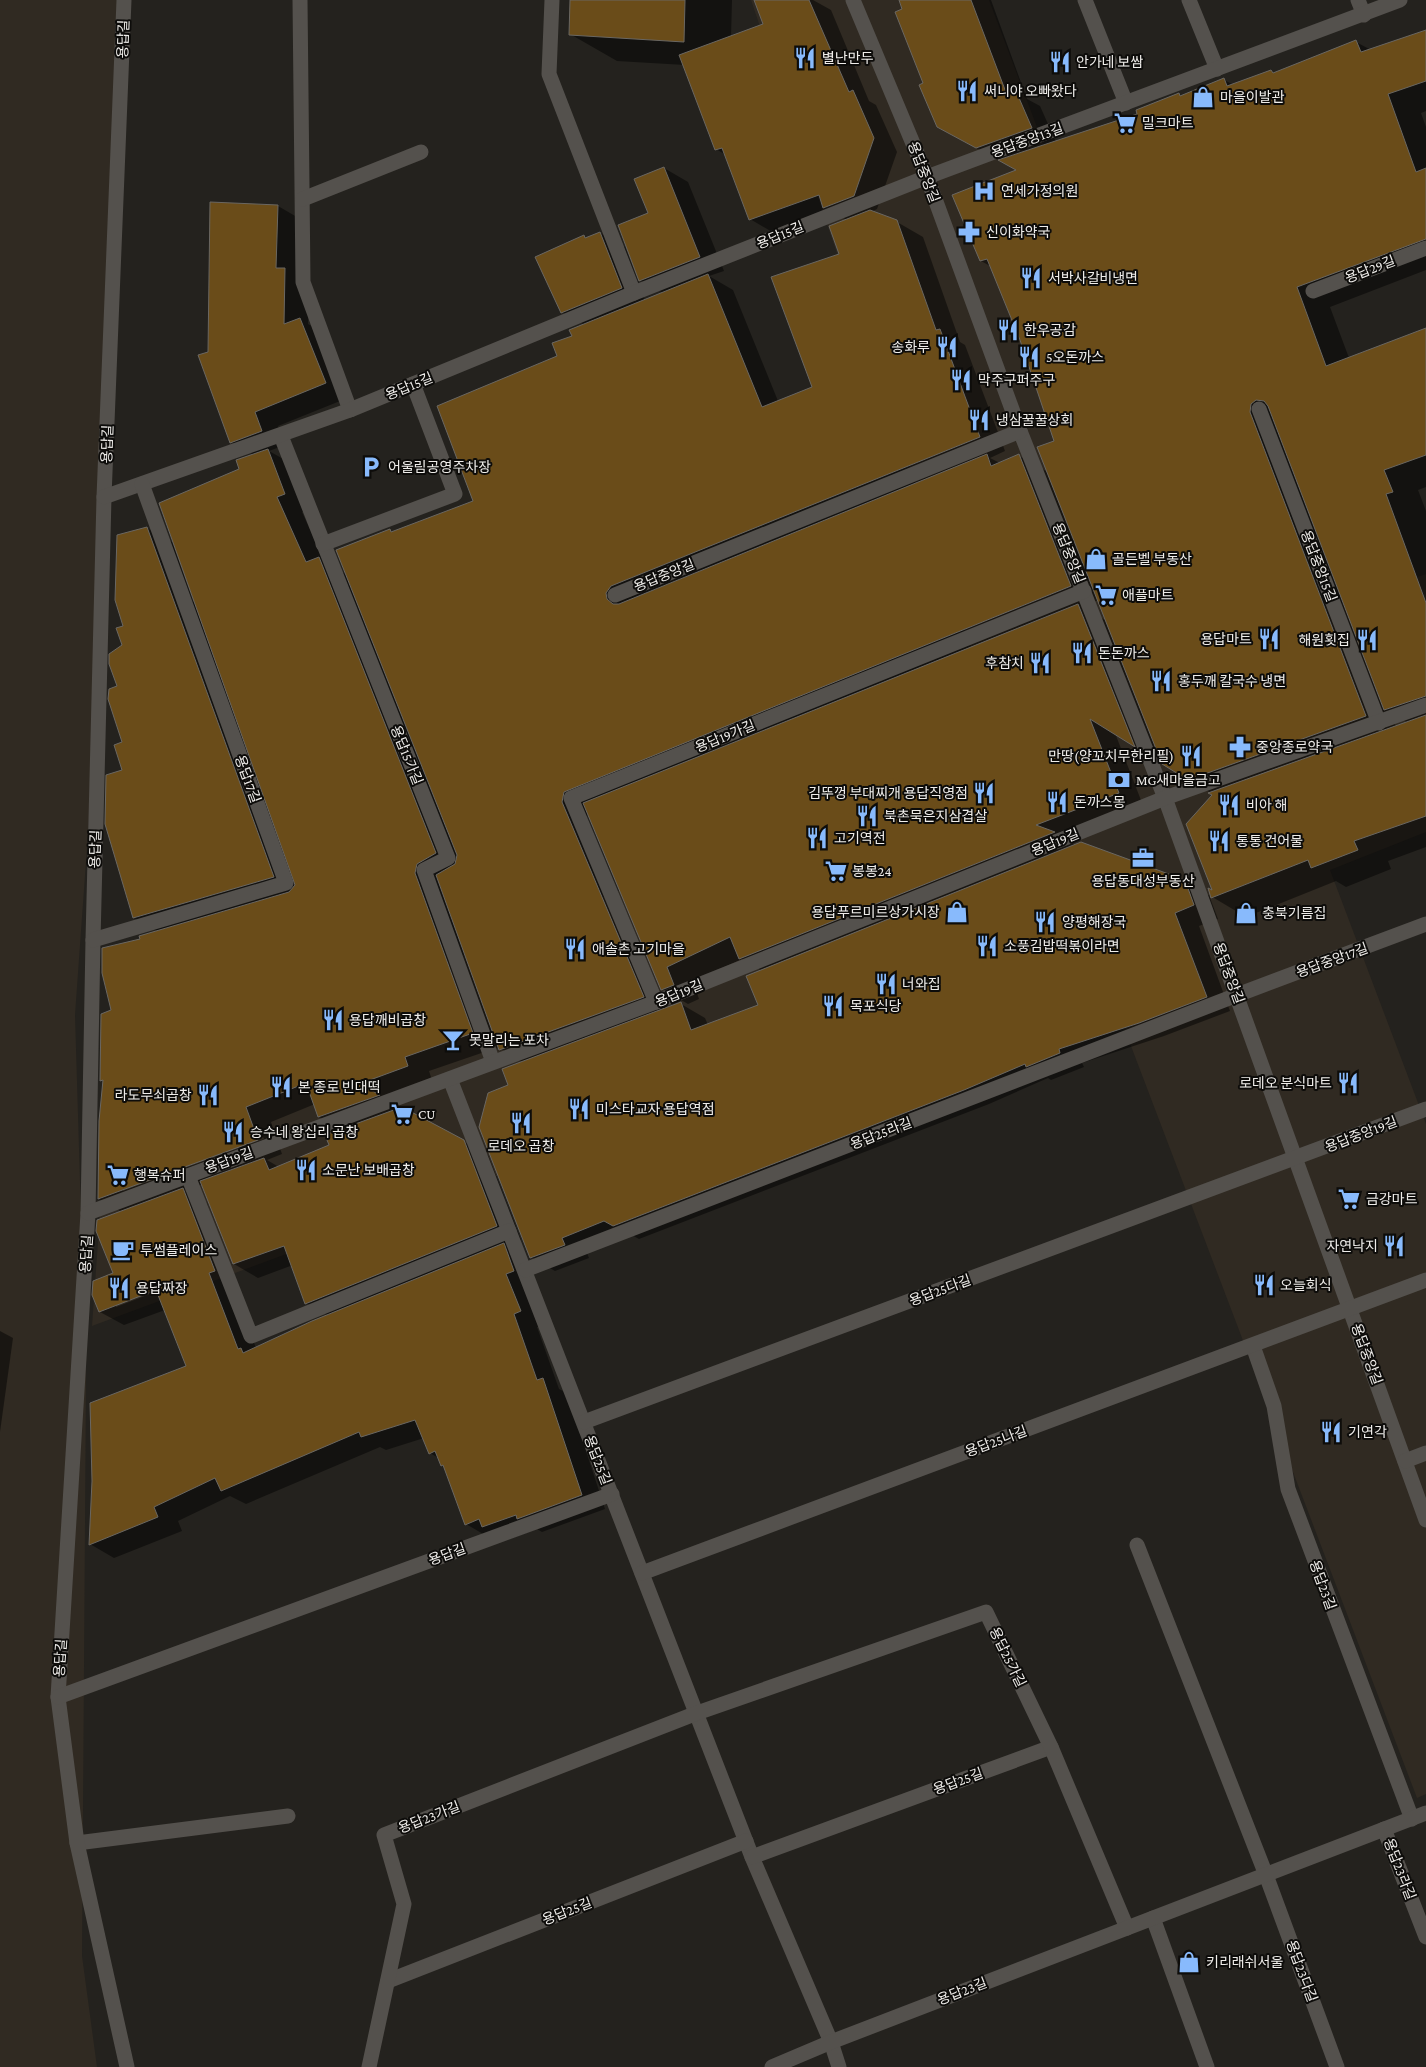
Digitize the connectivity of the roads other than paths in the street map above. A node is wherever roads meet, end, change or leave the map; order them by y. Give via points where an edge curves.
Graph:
1 (124, 0) edge
2 (300, 0) edge
3 (552, 0) edge
4 (853, 0) edge
5 (1085, 0) edge
6 (1189, 0) edge
7 (1358, 0) edge
8 (1400, 0) edge
9 (1364, 14) junction
10 (1217, 69) junction
11 (1126, 103) junction
12 (421, 152) dead end
13 (927, 177) junction
14 (303, 199) junction
15 (1426, 248) edge
16 (1313, 291) dead end
17 (634, 293) junction
18 (413, 384) junction
19 (1259, 409) dead end
20 (350, 410) junction
21 (1020, 431) junction
22 (281, 436) junction
23 (142, 484) junction
24 (104, 497) junction
25 (323, 544) junction
26 (1084, 591) junction
27 (615, 596) dead end
28 (1426, 705) edge
29 (1379, 723) junction
30 (1165, 798) junction
31 (1426, 924) edge
32 (92, 940) junction
33 (1237, 995) junction
34 (656, 1002) junction
35 (493, 1062) junction
36 (450, 1079) junction
37 (1426, 1109) edge
38 (1296, 1159) junction
39 (188, 1176) junction
40 (88, 1213) junction
41 (509, 1231) junction
42 (525, 1270) junction
43 (1426, 1280) edge
44 (1350, 1309) junction
45 (1254, 1346) junction
46 (584, 1422) junction
47 (1426, 1453) edge
48 (1405, 1461) junction
49 (612, 1494) junction
50 (1426, 1520) edge
51 (1137, 1545) dead end
52 (642, 1573) junction
53 (58, 1697) junction
54 (697, 1713) junction
55 (1051, 1747) junction
56 (1426, 1813) edge
57 (288, 1816) dead end
58 (1412, 1819) junction
59 (1384, 1829) junction
60 (746, 1841) junction
61 (77, 1843) junction
62 (752, 1857) junction
63 (1266, 1875) junction
64 (1153, 1918) junction
65 (1127, 1928) junction
66 (1426, 1937) edge
67 (388, 1981) junction
68 (831, 2042) junction
69 (127, 2067) edge
70 (369, 2067) edge
71 (772, 2067) edge
72 (839, 2067) edge
73 (1207, 2067) edge
74 (1337, 2067) edge

1 - 24 street, 용답길
2 - 14 street
3 - 17 street via 549,74
4 - 13 street, 용답중앙길
5 - 11 street
6 - 10 street
7 - 9 street
8 - 9 street, 용답중앙13길
9 - 10 street, 용답중앙13길
10 - 11 street, 용답중앙13길
11 - 13 street, 용답중앙13길
12 - 14 street
13 - 17 street, 용답15길
13 - 21 street, 용답중앙길
14 - 20 street via 303,282
15 - 16 street, 용답29길
17 - 18 street, 용답15길
18 - 20 street, 용답15길
18 - 25 street via 455,494
19 - 29 street, 용답중앙15길
20 - 22 street, 용답15길
21 - 26 street, 용답중앙길
21 - 27 street, 용답중앙길
22 - 23 street, 용답15길
22 - 25 street, 용답15가길
23 - 24 street, 용답15길
23 - 32 street, 용답17길 via 286,883
24 - 32 street, 용답길
25 - 35 street, 용답15가길 via 448,858 424,870
26 - 30 street, 용답중앙길
26 - 34 street, 용답19가길 via 571,798
28 - 29 street
29 - 30 street
30 - 33 street, 용답중앙길
30 - 34 street, 용답19길
31 - 33 street, 용답중앙17길
32 - 40 street, 용답길
33 - 38 street, 용답중앙길
33 - 42 street, 용답25라길
34 - 35 street, 용답19길
35 - 36 street, 용답19길
36 - 39 street, 용답19길
36 - 41 street, 용답25길
37 - 38 street, 용답중앙19길
38 - 44 street, 용답중앙길
38 - 46 street, 용답25다길
39 - 40 street, 용답19길
39 - 41 street, 용답19길 via 251,1336
40 - 53 street, 용답길
41 - 42 street, 용답25길
42 - 46 street, 용답25길
43 - 44 street, 용답25나길
44 - 45 street, 용답25나길
44 - 48 street, 용답중앙길
45 - 52 street, 용답25나길
45 - 58 street, 용답23길 via 1274,1406 1288,1489
46 - 49 street, 용답25길
47 - 48 street
48 - 50 street, 용답중앙길
49 - 52 street, 용답25길
49 - 53 street, 용답길
51 - 63 street
52 - 54 street, 용답25길
53 - 61 street, 용답길
54 - 55 street, 용답25가길 via 986,1612
54 - 60 street, 용답25길
54 - 67 street, 용답23가길 via 384,1835 404,1904
55 - 62 street, 용답25길
55 - 65 street, 용답25가길
56 - 58 street, 용답23길
57 - 61 street
58 - 59 street, 용답23길
59 - 63 street, 용답23길
59 - 66 street, 용답23라길
60 - 62 street, 용답25길
60 - 67 street, 용답25길
61 - 69 street, 용답길
62 - 68 street, 용답25길
63 - 64 street, 용답23길
63 - 74 street, 용답23다길
64 - 65 street, 용답23길
64 - 73 street
65 - 68 street, 용답23길
67 - 70 street, 용답23가길
68 - 71 street, 용답23길
68 - 72 street, 용답25길

